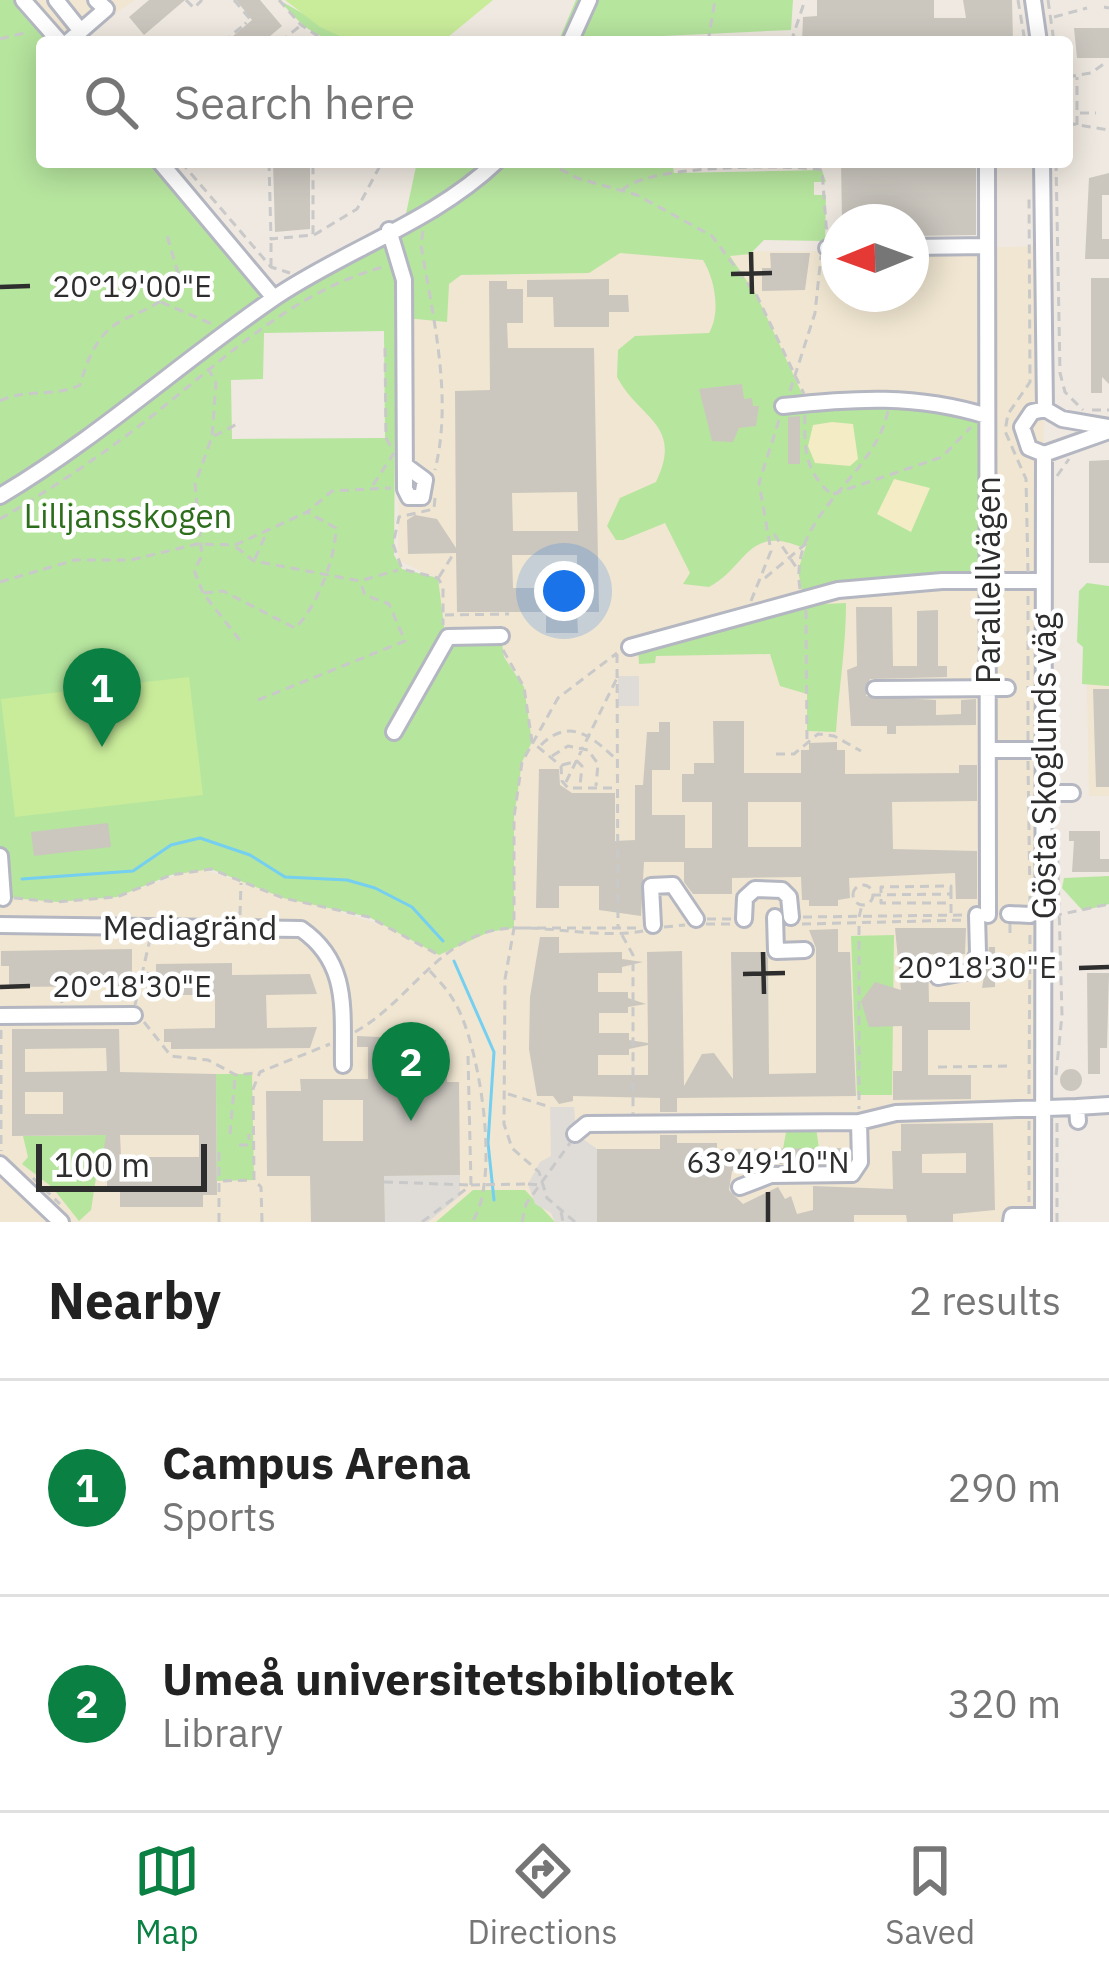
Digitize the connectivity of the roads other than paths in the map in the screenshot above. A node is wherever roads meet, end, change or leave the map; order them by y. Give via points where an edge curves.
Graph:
1 (23, 0) edge
2 (56, 0) edge
3 (96, 0) edge
4 (589, 0) edge
5 (1033, 0) edge
6 (80, 30) junction
7 (58, 36) edge
8 (72, 36) edge
9 (573, 36) edge
10 (1038, 36) edge
11 (165, 168) edge
12 (489, 168) edge
13 (987, 168) edge
14 (1042, 168) edge
15 (389, 230) junction
16 (987, 246) junction
17 (929, 247) edge
18 (274, 298) junction
19 (783, 406) road end
20 (1046, 409) junction
21 (984, 415) junction
22 (1062, 419) junction
23 (1080, 423) junction
24 (1109, 429) edge
25 (1062, 444) junction
26 (1044, 454) junction
27 (405, 489) road end
28 (0, 496) edge
29 (987, 581) junction
30 (1035, 581) junction
31 (501, 636) road end
32 (624, 650) road end
33 (988, 688) junction
34 (1007, 688) dead end
35 (875, 689) dead end
36 (394, 732) dead end
37 (988, 750) junction
38 (1035, 750) junction
39 (0, 856) edge
40 (4, 898) road end
41 (1030, 915) road end
42 (1010, 916) road end
43 (696, 919) dead end
44 (744, 919) dead end
45 (0, 925) edge
46 (652, 925) dead end
47 (805, 950) dead end
48 (938, 977) dead end
49 (134, 1015) road end
50 (0, 1016) edge
51 (344, 1065) dead end
52 (1109, 1105) edge
53 (1043, 1110) junction
54 (859, 1122) junction
55 (575, 1134) road end
56 (0, 1164) edge
57 (740, 1187) dead end
58 (1011, 1219) edge
59 (1043, 1219) edge
60 (61, 1222) edge

1 - 7 street
2 - 6 street
3 - 6 street via 106,9
4 - 9 street
5 - 10 street
6 - 8 street
11 - 18 street
12 - 15 street
13 - 16 street, Parallellvägen
14 - 20 street, Gösta Skoglunds väg
15 - 18 street
15 - 27 street via 401,263
16 - 17 street
16 - 21 street, Parallellvägen
18 - 28 street
19 - 21 street via 890,398
20 - 22 street
20 - 26 street, Gösta Skoglunds väg via 1032,412 1022,428 1029,448
21 - 29 street, Parallellvägen
22 - 23 street
22 - 25 street
23 - 24 street
23 - 25 street
25 - 26 street
26 - 30 street, Gösta Skoglunds väg
29 - 30 street
29 - 32 street via 906,582 803,597
29 - 33 street, Parallellvägen
30 - 38 street, Gösta Skoglunds väg
31 - 36 street via 448,637
33 - 34 street
33 - 35 street
33 - 37 street, Parallellvägen
37 - 38 street
37 - 48 street, Parallellvägen via 975,963 963,975
38 - 53 street, Gösta Skoglunds väg via 1057,793
39 - 40 street
41 - 42 street
43 - 46 street via 674,885 651,886
44 - 47 street via 745,898 755,890 782,890 789,897 776,951
45 - 51 street, Mediagränd via 301,928 339,975
49 - 50 street
52 - 53 street via 1078,1114
53 - 54 street via 896,1113
53 - 59 street, Gösta Skoglunds väg
54 - 55 street via 586,1124
54 - 57 street via 860,1162 852,1174 772,1175
56 - 60 street
58 - 59 street

